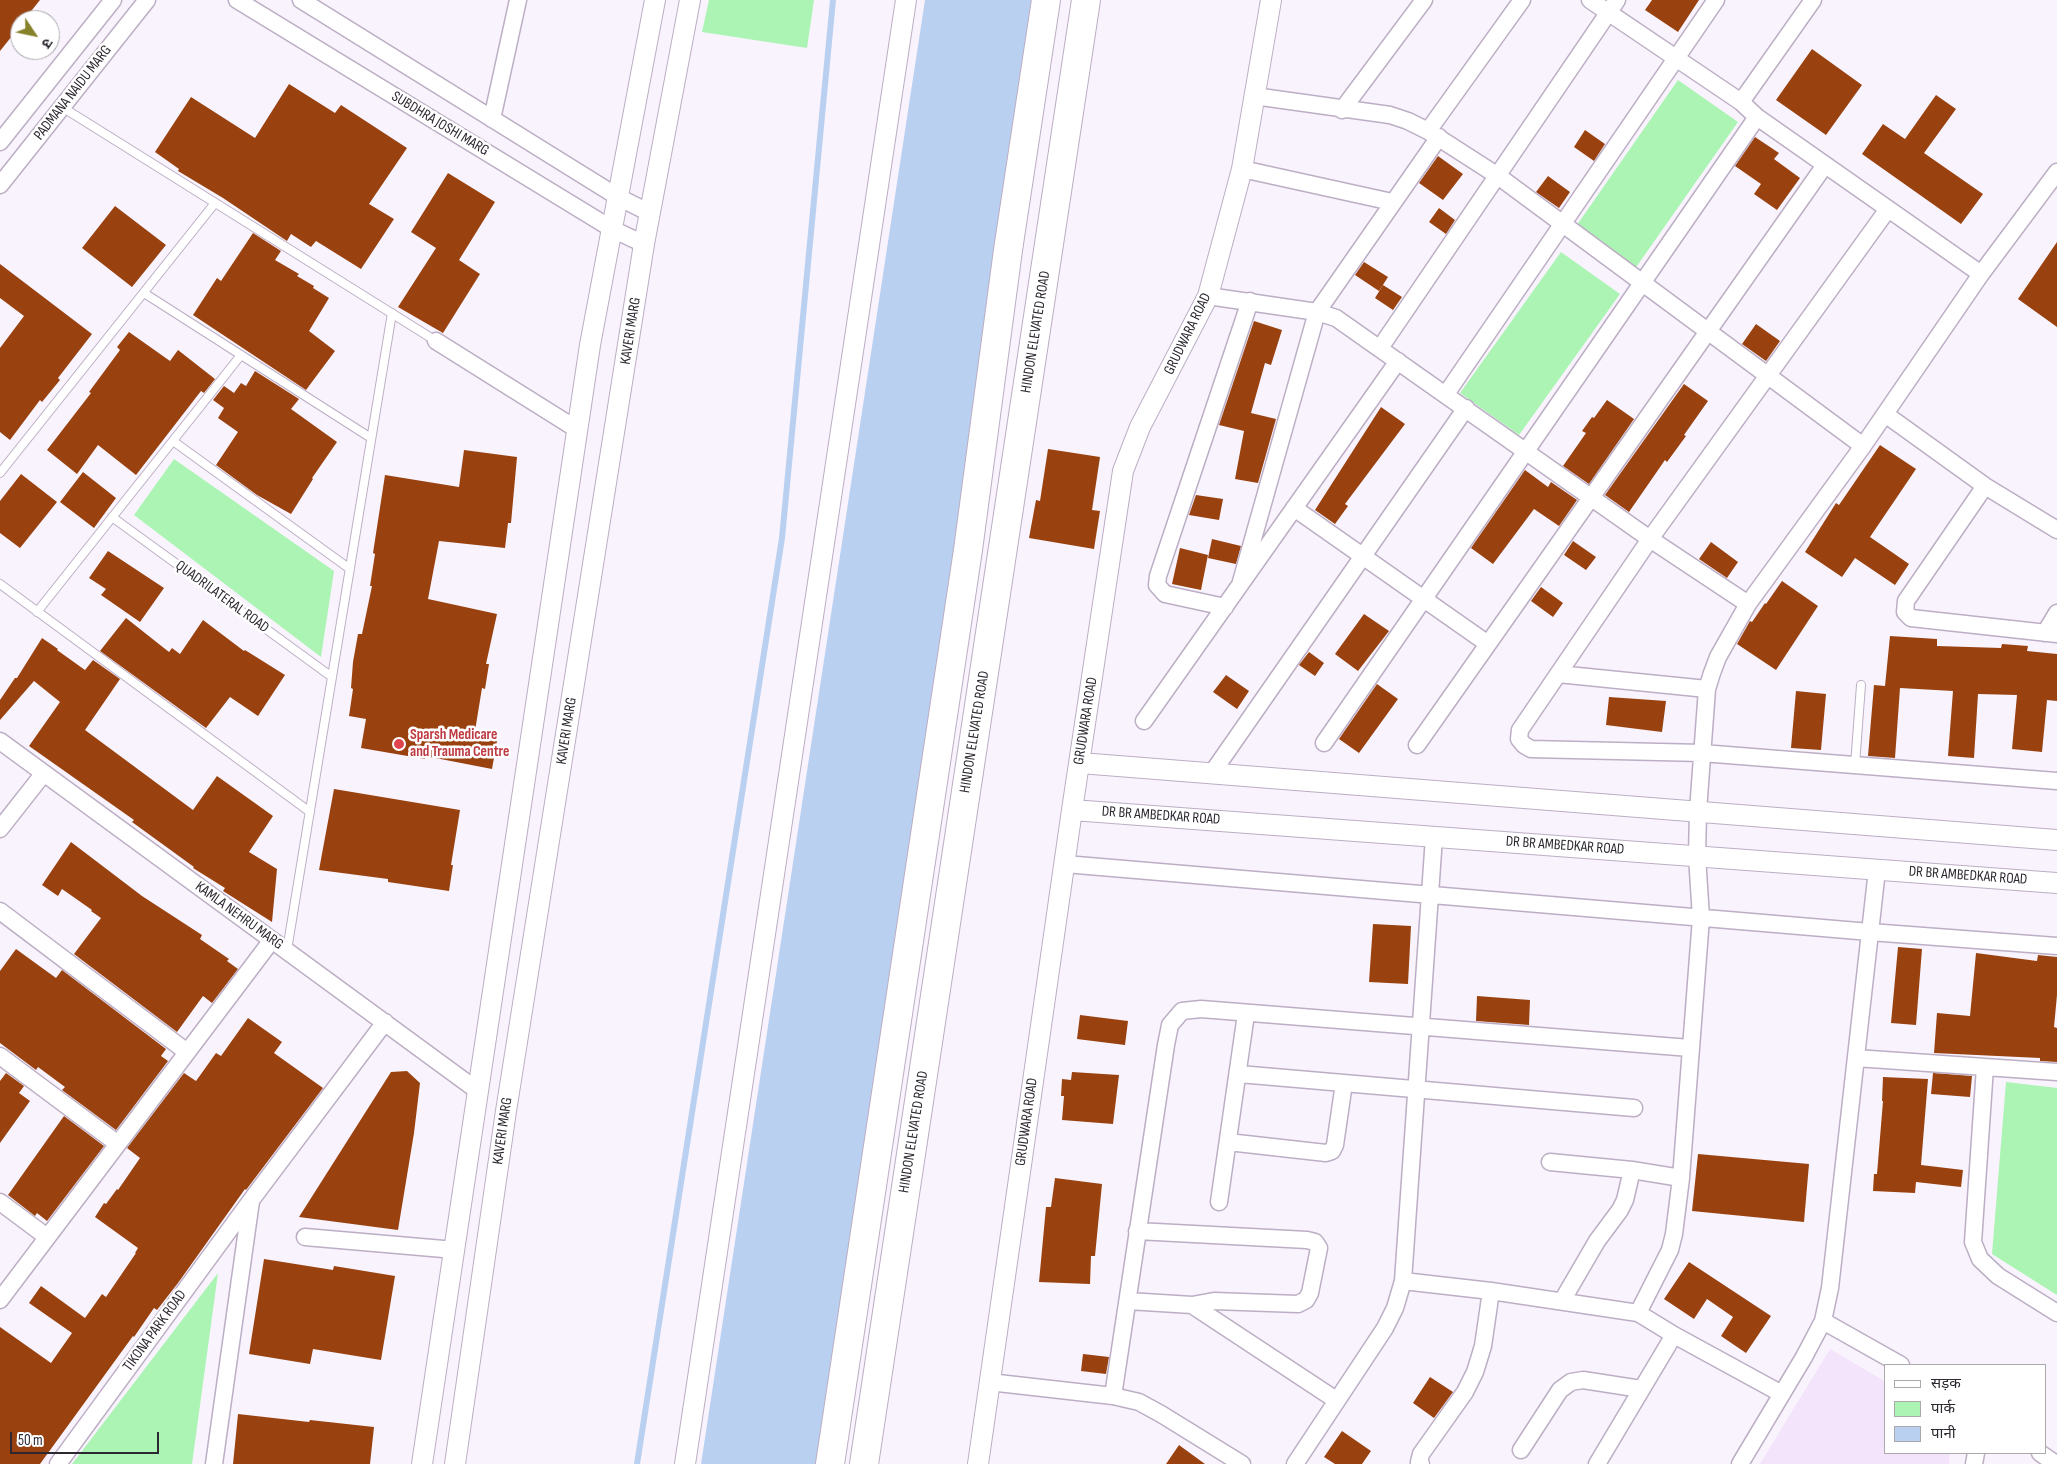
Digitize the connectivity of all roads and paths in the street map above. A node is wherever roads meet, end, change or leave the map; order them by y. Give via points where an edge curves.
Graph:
1 (113, 0) edge
2 (147, 0) edge
3 (237, 0) edge
4 (518, 0) edge
5 (655, 0) edge
6 (690, 0) edge
7 (906, 0) edge
8 (1046, 0) edge
9 (1086, 0) edge
10 (1271, 0) edge
11 (1424, 0) edge
12 (1522, 0) edge
13 (1590, 0) edge
14 (1716, 0) edge
15 (1813, 0) edge
16 (304, 1) edge
17 (1612, 6) edge
18 (1676, 57) junction
19 (1254, 96) junction
20 (1741, 102) junction
21 (62, 107) junction
22 (1342, 110) junction
23 (1757, 117) junction
24 (492, 119) junction
25 (1433, 134) junction
26 (0, 142) edge
27 (1826, 165) junction
28 (1242, 169) junction
29 (2057, 172) edge
30 (1498, 176) junction
31 (0, 185) edge
32 (618, 197) junction
33 (1392, 202) junction
34 (215, 203) junction
35 (1888, 208) junction
36 (650, 213) junction
37 (1564, 224) junction
38 (612, 229) junction
39 (644, 244) junction
40 (1981, 274) junction
41 (1641, 283) junction
42 (144, 293) junction
43 (1208, 296) junction
44 (1250, 301) junction
45 (1317, 312) junction
46 (392, 313) junction
47 (1708, 333) junction
48 (436, 341) joint
49 (1380, 348) junction
50 (241, 355) junction
51 (1398, 361) junction
52 (1768, 375) junction
53 (1446, 394) junction
54 (1466, 408) junction
55 (1885, 414) junction
56 (578, 430) junction
57 (371, 438) junction
58 (173, 441) junction
59 (1863, 446) junction
60 (1525, 451) junction
61 (0, 473) edge
62 (1985, 486) junction
63 (1591, 498) junction
64 (1294, 508) junction
65 (112, 517) junction
66 (2057, 530) edge
67 (1650, 539) junction
68 (1363, 556) junction
69 (350, 569) junction
70 (0, 584) edge
71 (1240, 585) junction
72 (1424, 599) junction
73 (1748, 604) junction
74 (1225, 607) junction
75 (37, 612) junction
76 (2057, 613) edge
77 (2051, 634) edge
78 (1488, 644) junction
79 (1558, 674) junction
80 (332, 677) junction
81 (1861, 685) dead end
82 (1708, 689) junction
83 (1144, 721) dead end
84 (0, 741) edge
85 (1324, 743) dead end
86 (1417, 745) dead end
87 (1702, 753) junction
88 (1080, 763) junction
89 (1855, 765) junction
90 (44, 773) junction
91 (1212, 773) junction
92 (2057, 781) edge
93 (1072, 810) junction
94 (1698, 811) junction
95 (310, 812) junction
96 (0, 829) edge
97 (1434, 837) junction
98 (2057, 840) edge
99 (1697, 856) junction
100 (1065, 864) junction
101 (1877, 870) junction
102 (2057, 883) edge
103 (1430, 894) junction
104 (0, 911) edge
105 (1701, 918) junction
106 (1870, 932) junction
107 (272, 940) junction
108 (2057, 946) edge
109 (287, 951) junction
110 (1246, 1014) junction
111 (385, 1022) junction
112 (1421, 1027) junction
113 (1690, 1048) junction
114 (187, 1052) junction
115 (0, 1056) edge
116 (1856, 1058) junction
117 (1985, 1067) junction
118 (2057, 1072) edge
119 (1239, 1074) junction
120 (1344, 1083) junction
121 (1417, 1089) junction
122 (478, 1091) junction
123 (1634, 1108) dead end
124 (1228, 1142) junction
125 (118, 1144) junction
126 (1550, 1162) dead end
127 (1632, 1170) junction
128 (1681, 1178) junction
129 (252, 1199) junction
130 (0, 1202) edge
131 (1219, 1202) dead end
132 (1138, 1231) junction
133 (304, 1237) dead end
134 (48, 1238) junction
135 (454, 1250) junction
136 (1403, 1280) junction
137 (1491, 1291) junction
138 (0, 1300) edge
139 (1128, 1301) junction
140 (1562, 1302) junction
141 (1192, 1305) junction
142 (1638, 1313) junction
143 (2057, 1314) edge
144 (1823, 1320) junction
145 (1674, 1335) junction
146 (1899, 1364) edge
147 (989, 1382) junction
148 (1641, 1390) junction
149 (1782, 1394) junction
150 (1114, 1396) junction
151 (1336, 1400) junction
152 (1521, 1450) dead end
153 (2041, 1454) edge
154 (58, 1464) edge
155 (214, 1464) edge
156 (422, 1464) edge
157 (455, 1464) edge
158 (685, 1464) edge
159 (830, 1464) edge
160 (864, 1464) edge
161 (978, 1464) edge
162 (1242, 1464) edge
163 (1295, 1464) edge
164 (1421, 1464) edge
165 (1597, 1464) edge
166 (1740, 1464) edge
167 (2056, 1464) edge

1 - 26 street, PADMANA NAIDU MARG
2 - 21 street, PADMANA NAIDU MARG
3 - 38 street, SUBDHRA JOSHI MARG
4 - 24 street
5 - 32 street, KAVERI MARG
6 - 36 street, KAVERI MARG
7 - 158 street
8 - 159 highway via 1006,260 967,560
9 - 160 highway, HINDON ELEVATED ROAD
10 - 19 street, GRUDWARA ROAD
11 - 22 street
12 - 25 street
13 - 17 street
14 - 18 street
15 - 20 street
16 - 24 street, SUBDHRA JOSHI MARG
17 - 18 street
17 - 30 street
18 - 20 street
18 - 37 street
19 - 22 street
19 - 28 street, GRUDWARA ROAD
20 - 23 street
21 - 31 street, PADMANA NAIDU MARG
21 - 34 lane
22 - 25 street via 1390,115
23 - 27 street
23 - 41 street
24 - 32 street, SUBDHRA JOSHI MARG
25 - 30 street
25 - 33 street
27 - 35 street
27 - 47 street
28 - 33 street
28 - 43 street, GRUDWARA ROAD
29 - 40 street
30 - 37 street
30 - 49 street
32 - 36 street, SUBDHRA JOSHI MARG
32 - 38 street, KAVERI MARG
33 - 45 street
34 - 42 lane
34 - 46 lane
35 - 40 street
35 - 52 street
36 - 39 street, KAVERI MARG
37 - 41 street
37 - 53 street
38 - 39 street, SUBDHRA JOSHI MARG
38 - 56 street, KAVERI MARG
39 - 157 street, KAVERI MARG via 506,1111
40 - 55 street
41 - 47 street
41 - 60 street
42 - 50 lane
42 - 61 lane
43 - 44 street
43 - 88 street, GRUDWARA ROAD via 1140,427 1124,471
44 - 45 street
44 - 74 street via 1157,585 1165,594
45 - 49 street via 1336,318
45 - 71 street
46 - 48 lane
46 - 57 lane
47 - 52 street
47 - 63 street
48 - 56 street
49 - 51 street
50 - 57 lane
50 - 58 lane
51 - 53 street
51 - 64 street
52 - 59 street
52 - 67 street
53 - 54 street
54 - 60 street
54 - 68 street
55 - 59 street
55 - 62 street
56 - 122 street, KAVERI MARG
57 - 69 lane
58 - 65 lane
58 - 69 lane
59 - 73 street
60 - 63 street
60 - 72 street
62 - 66 street
62 - 77 street via 1906,602 1905,612 1911,618
63 - 67 street
63 - 78 street
64 - 68 street
64 - 71 street
65 - 75 lane
65 - 80 lane, QUADRILATERAL ROAD
67 - 73 street
67 - 79 street
68 - 72 street
68 - 91 street
69 - 80 lane
70 - 75 lane
71 - 74 street
72 - 78 street
72 - 85 street
73 - 82 street via 1718,657
74 - 83 street
75 - 95 lane
76 - 77 street
78 - 86 street
79 - 82 street
79 - 87 street via 1520,730 1524,746
80 - 95 lane
81 - 89 lane
82 - 87 street
84 - 90 street, KAMLA NEHRU MARG
87 - 89 street
87 - 94 street
88 - 91 street
88 - 93 street, GRUDWARA ROAD
89 - 92 street
90 - 96 street
90 - 107 street, KAMLA NEHRU MARG
91 - 94 street
93 - 97 street, DR BR AMBEDKAR ROAD
93 - 100 street, GRUDWARA ROAD
94 - 98 street
94 - 99 street
95 - 109 lane
97 - 99 street, DR BR AMBEDKAR ROAD
97 - 103 street
99 - 101 street, DR BR AMBEDKAR ROAD
99 - 105 street
100 - 103 street
100 - 147 street, GRUDWARA ROAD
101 - 102 street, DR BR AMBEDKAR ROAD
101 - 106 street
103 - 105 street
103 - 112 street
104 - 114 street
105 - 106 street
105 - 113 street
106 - 108 street
106 - 116 street
107 - 109 street, KAMLA NEHRU MARG
107 - 114 street
109 - 111 street, KAMLA NEHRU MARG
110 - 112 street
110 - 119 street
110 - 132 street via 1201,1009 1182,1011 1170,1025
111 - 122 street, KAMLA NEHRU MARG
111 - 129 street, TIKONA PARK ROAD
112 - 113 street
112 - 121 street
113 - 128 street
114 - 125 street
115 - 125 street
116 - 117 street
116 - 144 street via 1830,1288
117 - 118 street
117 - 143 street via 1973,1242 1980,1259 1998,1276
119 - 120 street
119 - 124 street
120 - 121 street
120 - 124 street via 1332,1151 1326,1153
121 - 123 street
121 - 136 street
122 - 135 street, KAVERI MARG
124 - 131 street
125 - 134 street
126 - 127 street
127 - 128 street
127 - 140 street via 1620,1210 1597,1241
128 - 142 street via 1670,1250
129 - 154 street, TIKONA PARK ROAD
129 - 155 street, TIKONA PARK ROAD
130 - 134 street
132 - 139 street
132 - 141 street via 1307,1240 1315,1242 1319,1248 1310,1293 1298,1304 1214,1301
133 - 135 street
134 - 138 street
135 - 156 street, KAVERI MARG
136 - 137 street
136 - 151 street via 1385,1328
137 - 140 street
137 - 164 street via 1474,1372 1465,1392 1422,1454
139 - 141 street
139 - 150 street
140 - 142 street
141 - 151 street
142 - 145 street
144 - 146 street
144 - 149 street
145 - 148 street
145 - 149 street
147 - 150 street
147 - 161 street, GRUDWARA ROAD
148 - 152 street via 1583,1380 1571,1382 1560,1390
148 - 165 street
149 - 166 street
150 - 162 street via 1138,1402 1161,1414
151 - 163 street
153 - 167 street

